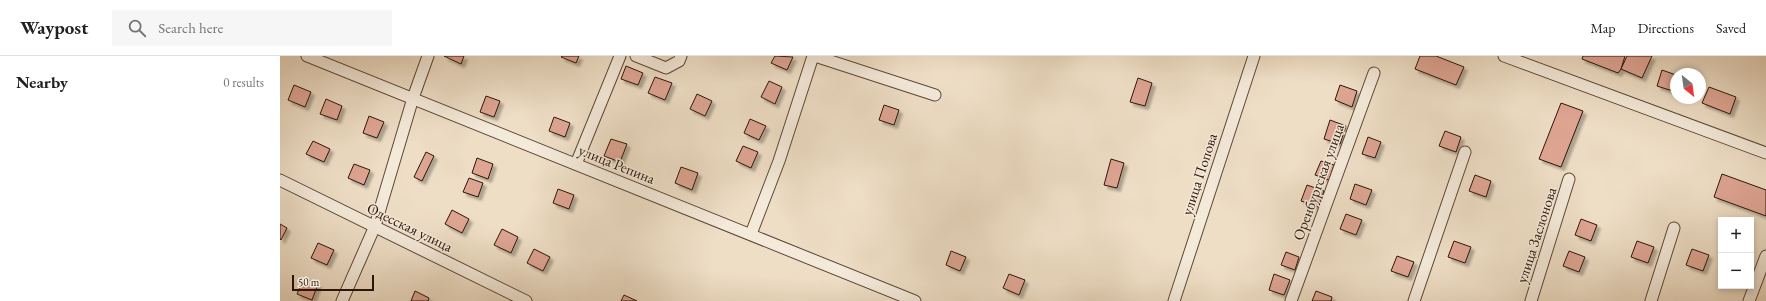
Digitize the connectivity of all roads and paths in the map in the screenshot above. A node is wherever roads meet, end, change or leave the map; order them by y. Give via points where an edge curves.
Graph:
1 (307, 56) edge
2 (428, 56) edge
3 (620, 56) edge
4 (636, 56) edge
5 (681, 56) edge
6 (814, 56) edge
7 (1254, 56) edge
8 (1504, 56) edge
9 (1374, 73) dead end
10 (935, 95) dead end
11 (413, 98) junction
12 (1465, 152) dead end
13 (1766, 154) edge
14 (576, 164) junction
15 (1569, 179) dead end
16 (280, 180) edge
17 (375, 226) junction
18 (1674, 228) dead end
19 (751, 234) junction
20 (1766, 256) edge
21 (342, 301) edge
22 (526, 301) edge
23 (915, 301) edge
24 (1174, 301) edge
25 (1291, 301) edge
26 (1414, 301) edge
27 (1530, 301) edge
28 (1651, 301) edge
29 (1749, 301) edge

1 - 11 street, улица Репина
2 - 11 street
3 - 14 street
4 - 5 street via 666,68 679,61
6 - 10 street
6 - 19 street
7 - 24 street, улица Попова
8 - 13 street
9 - 25 street, Оренбургская улица
11 - 14 street, улица Репина
11 - 17 street
12 - 26 street
14 - 19 street, улица Репина
15 - 27 street, улица Заслонова
16 - 17 street, Одесская улица
17 - 21 street
17 - 22 street, Одесская улица
18 - 28 street
19 - 23 street, улица Репина
20 - 29 street

